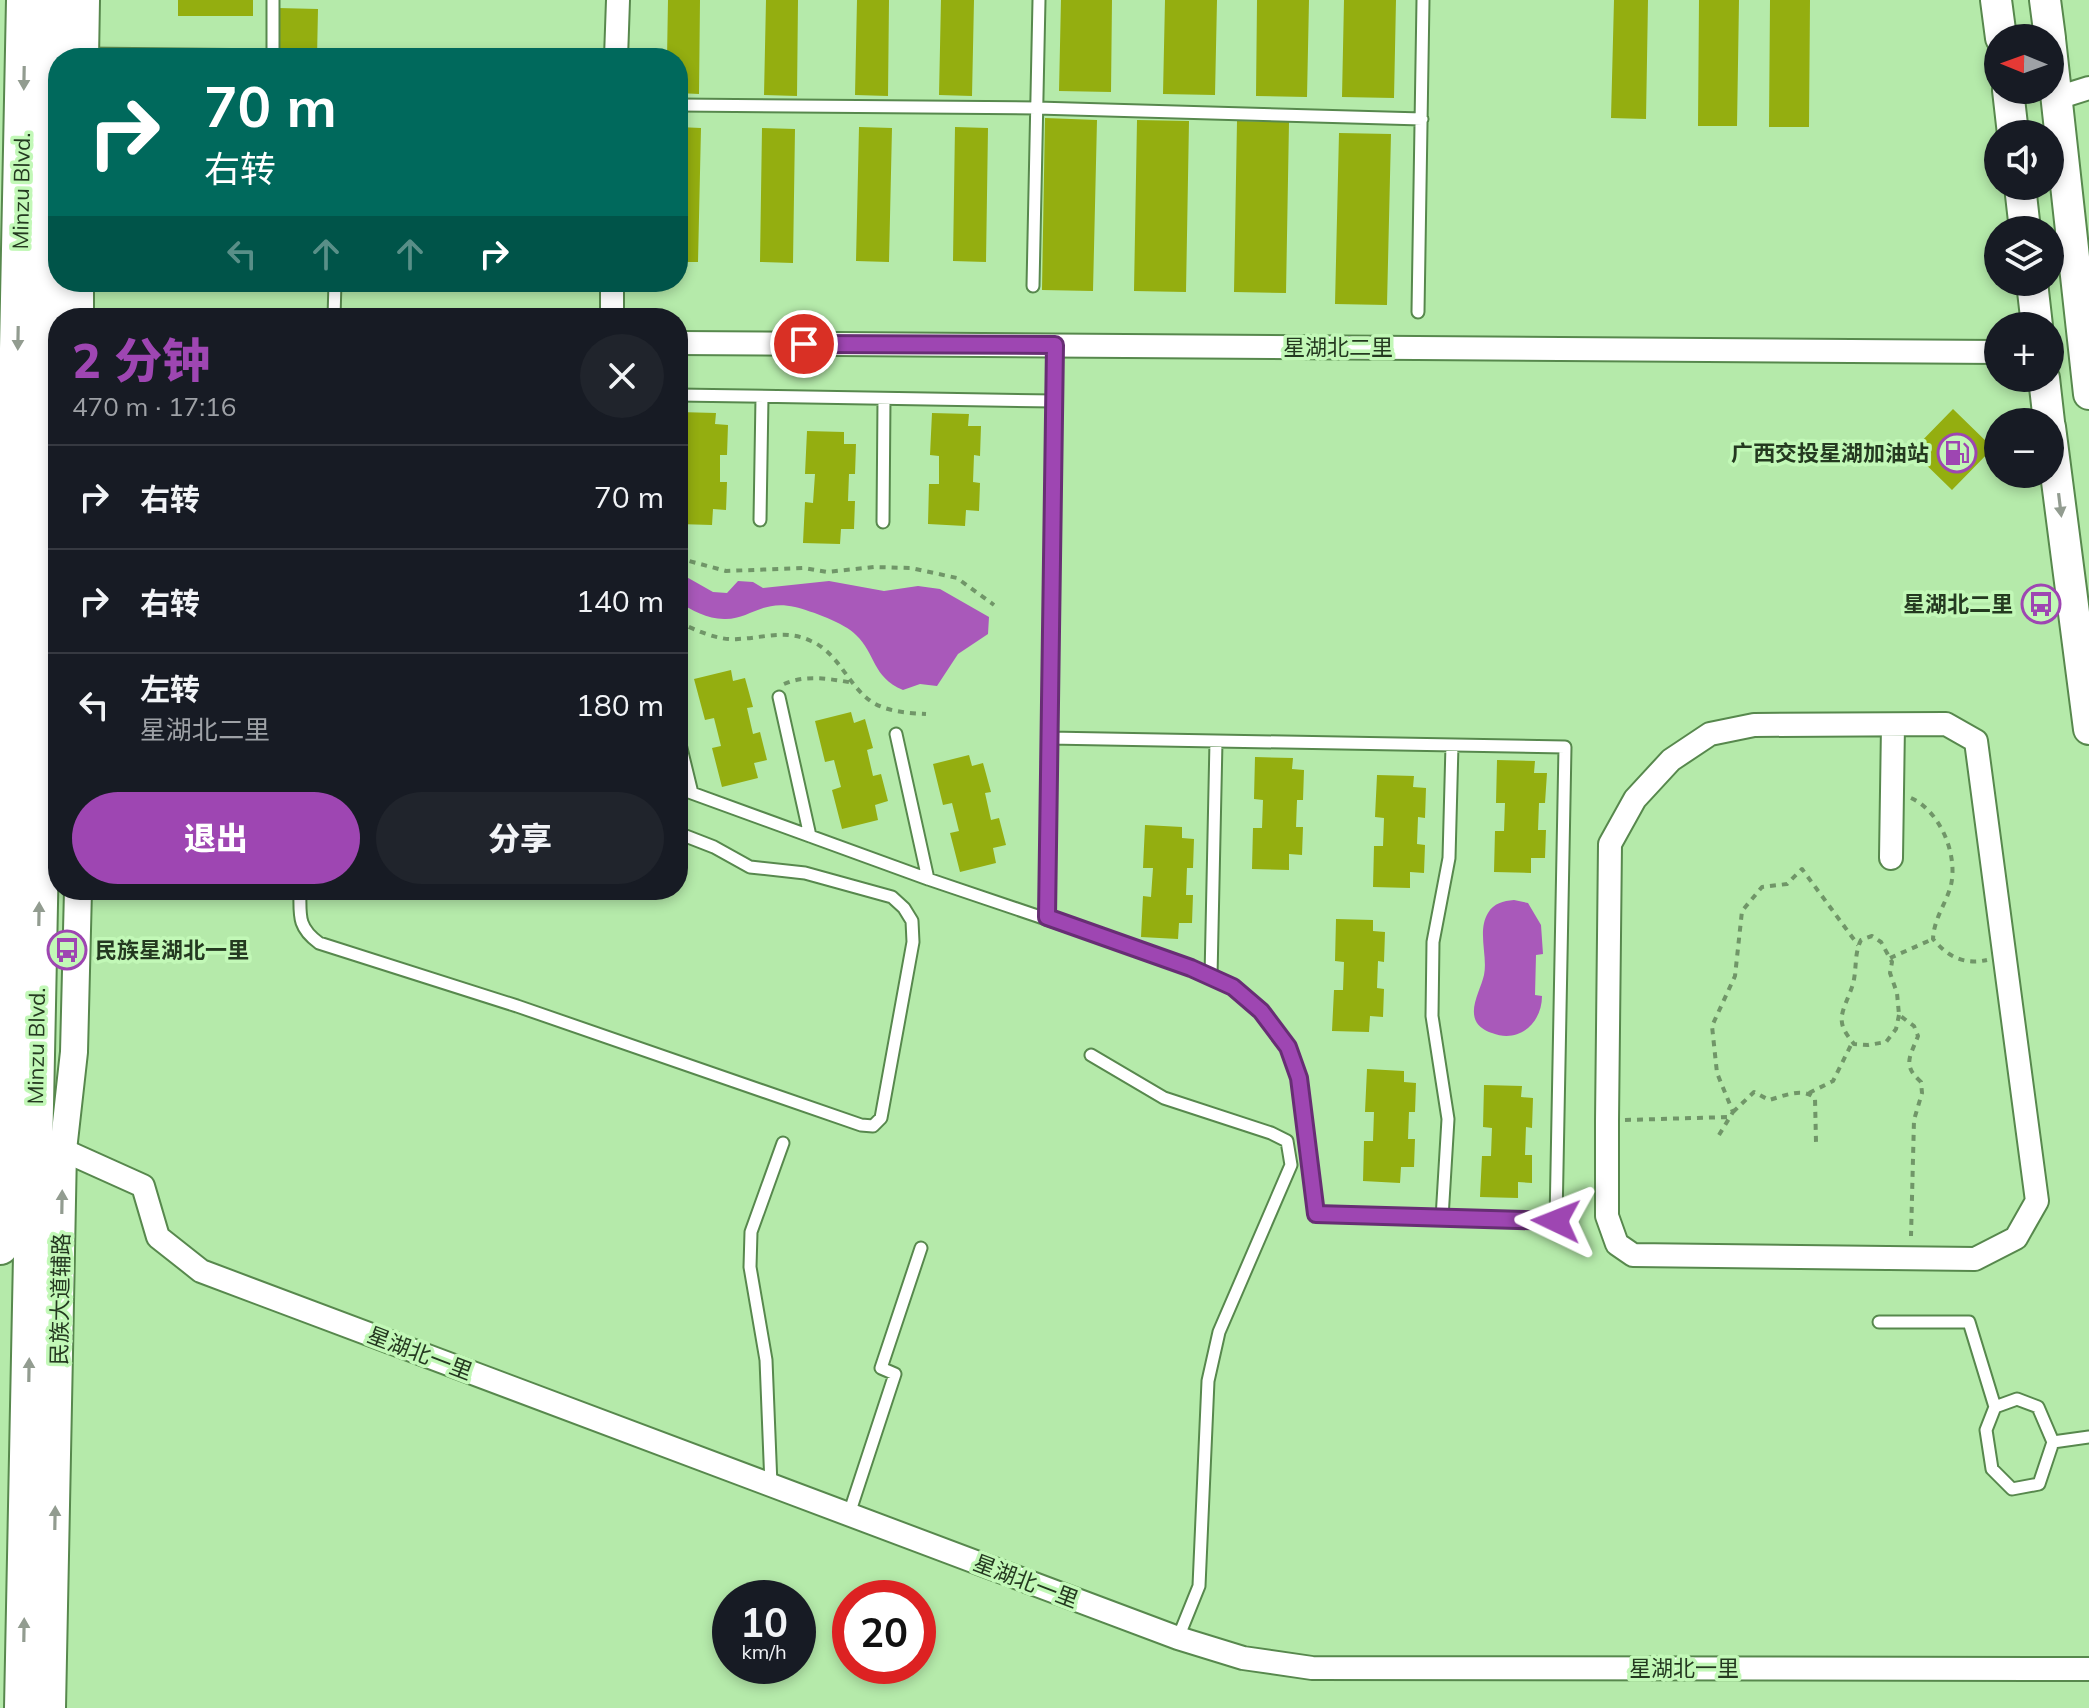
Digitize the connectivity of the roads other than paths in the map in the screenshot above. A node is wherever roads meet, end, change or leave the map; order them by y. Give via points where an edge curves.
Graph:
1 (25, 0) edge
2 (57, 0) edge
3 (86, 0) edge
4 (273, 0) edge
5 (618, 0) edge
6 (1039, 0) edge
7 (1423, 0) edge
8 (1996, 0) edge
9 (2045, 0) edge
10 (1999, 24) edge
11 (2048, 24) edge
12 (57, 48) edge
13 (85, 48) edge
14 (273, 48) edge
15 (616, 48) edge
16 (2089, 88) edge
17 (2064, 96) edge
18 (2058, 104) edge
19 (688, 105) edge
20 (1037, 108) junction
21 (1422, 119) junction
22 (1033, 286) dead end
23 (1418, 312) dead end
24 (688, 343) edge
25 (1055, 345) junction
26 (1984, 352) edge
27 (2089, 394) edge
28 (688, 395) edge
29 (762, 397) junction
30 (884, 399) junction
31 (1055, 401) junction
32 (2058, 488) edge
33 (760, 520) dead end
34 (883, 522) dead end
35 (48, 625) edge
36 (779, 697) road end
37 (1893, 725) junction
38 (2089, 729) edge
39 (896, 734) dead end
40 (1049, 738) junction
41 (1216, 741) junction
42 (1452, 745) junction
43 (688, 777) edge
44 (688, 792) edge
45 (692, 793) junction
46 (810, 836) junction
47 (688, 837) edge
48 (1891, 858) dead end
49 (928, 879) junction
50 (78, 900) edge
51 (300, 900) edge
52 (1047, 917) junction
53 (1211, 977) junction
54 (1091, 1055) dead end
55 (783, 1143) dead end
56 (63, 1150) junction
57 (1442, 1218) junction
58 (0, 1246) edge
59 (921, 1248) dead end
60 (1879, 1322) dead end
61 (1995, 1407) junction
62 (2089, 1437) edge
63 (2053, 1442) junction
64 (771, 1485) junction
65 (849, 1514) junction
66 (1178, 1638) junction
67 (2089, 1669) edge
68 (23, 1708) edge
69 (52, 1708) edge

1 -> 58 highway, Minzu Blvd. via 16,200
2 - 12 highway, Minzu Blvd.
3 - 13 street
4 - 14 lane
5 - 15 street
6 - 20 lane
7 - 21 lane
8 - 10 main road
9 - 11 main road
16 - 17 street
18 - 27 main road
19 - 20 lane
20 - 21 lane
20 - 22 lane
21 - 23 lane
24 - 25 street, 星湖北二里
25 - 26 street, 星湖北二里
25 - 31 lane
28 - 29 lane
29 - 30 lane
29 - 33 lane
30 - 31 lane
30 - 34 lane
31 - 40 lane
32 -> 38 main road
68 -> 35 highway, Minzu Blvd.
36 - 46 lane
37 - 37 street via 1754,725 1710,734 1671,760 1635,799 1610,844 1607,1216 1617,1244 1633,1255 1975,1259 2016,1238 2037,1201 1976,741 1946,724
37 - 48 street
39 - 49 lane
40 - 41 lane
40 - 52 lane
41 - 42 lane
41 - 53 lane
42 - 57 lane via 1449,858 1438,903 1432,972 1432,1016 1448,1119
42 - 57 lane via 1565,747 1557,1174 1556,1221
43 - 45 lane
44 - 45 lane
45 - 46 lane
46 - 49 lane
47 - 51 lane via 750,867 805,873 892,897 904,908 912,921 913,942 881,1118 873,1126 319,943 305,932
49 - 52 lane
50 - 56 street, 民族大道辅路 via 74,1052
52 - 53 lane
53 - 57 lane via 1233,987 1261,1011 1288,1047 1299,1078 1316,1214
54 - 66 lane via 1164,1098 1287,1141 1291,1165 1219,1332 1208,1381 1199,1586
55 - 64 lane via 751,1232 750,1267 766,1360
56 - 64 street, 星湖北一里 via 143,1186 158,1237 201,1271
69 -> 56 street, 民族大道辅路
59 - 65 lane via 881,1368 895,1374
60 - 61 lane via 1969,1322
61 - 63 lane via 2017,1399 2038,1407
61 - 63 lane via 1986,1430 1992,1469 2012,1489 2039,1484
62 - 63 lane
64 - 65 street, 星湖北一里
65 - 66 street, 星湖北一里
66 - 67 street, 星湖北一里 via 1243,1658 1312,1668

